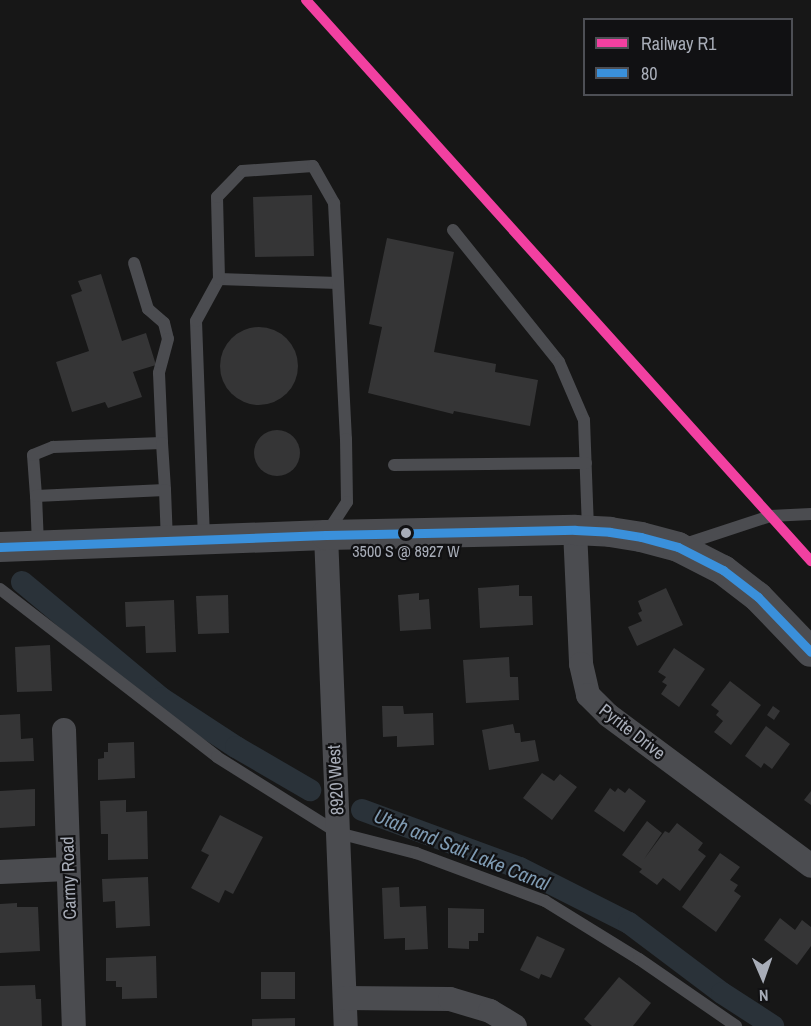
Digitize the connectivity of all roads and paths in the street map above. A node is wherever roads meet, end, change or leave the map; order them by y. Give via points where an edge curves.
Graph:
1 (453, 230) dead end
2 (134, 263) dead end
3 (219, 279) junction
4 (338, 283) junction
5 (162, 443) junction
6 (586, 463) junction
7 (394, 465) dead end
8 (165, 490) junction
9 (36, 496) junction
10 (811, 514) edge
11 (581, 530) junction
12 (326, 535) junction
13 (204, 539) junction
14 (167, 541) junction
15 (38, 546) junction
16 (0, 547) edge
17 (678, 547) junction
18 (0, 589) edge
19 (811, 652) edge
20 (64, 730) dead end
21 (338, 823) junction
22 (811, 866) edge
23 (68, 869) junction
24 (0, 872) edge
25 (345, 998) junction
26 (74, 1026) edge
27 (346, 1026) edge
28 (515, 1026) edge
29 (736, 1026) edge

1 - 6 lane via 559,362 584,420
2 - 5 lane via 148,309 164,323 168,339 159,373
3 - 4 lane
3 - 4 lane via 217,197 242,171 313,166 334,203
3 - 13 lane via 196,321
4 - 12 lane via 347,502
5 - 8 lane
5 - 9 lane via 53,447 33,455
6 - 7 lane
6 - 11 lane
8 - 9 lane
8 - 14 lane
9 - 15 lane
10 - 17 lane via 770,516
11 - 12 street
11 - 17 street via 641,537
11 - 22 street, Pyrite Drive via 581,663 588,695 608,715
12 - 13 street
12 - 21 street, 8920 West
13 - 14 street
14 - 15 street
15 - 16 street
17 - 19 street via 723,570 758,597
18 - 21 lane via 217,757
20 - 23 street, Carmy Road
21 - 25 street, 8920 West
21 - 29 lane via 545,901 639,958
23 - 24 street
23 - 26 street, Carmy Road
25 - 27 street, 8920 West
25 - 28 street via 450,999 490,1011

